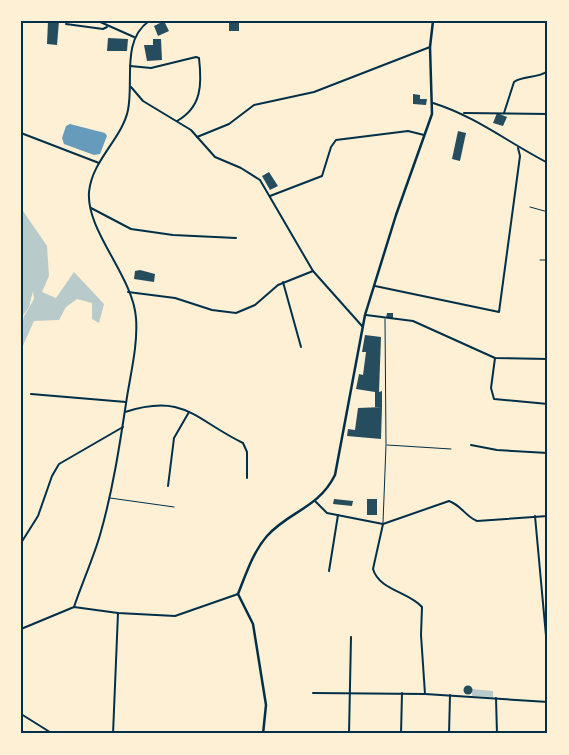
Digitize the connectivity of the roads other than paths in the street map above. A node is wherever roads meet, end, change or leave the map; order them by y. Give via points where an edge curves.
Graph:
1 (98, 21) edge
2 (149, 21) edge
3 (433, 21) edge
4 (66, 24) dead end
5 (107, 27) junction
6 (134, 38) junction
7 (430, 47) junction
8 (130, 66) junction
9 (548, 72) edge
10 (131, 87) junction
11 (433, 103) junction
12 (464, 113) junction
13 (504, 113) junction
14 (548, 114) edge
15 (177, 121) junction
16 (21, 133) edge
17 (425, 135) junction
18 (197, 137) junction
19 (518, 148) junction
20 (100, 163) junction
21 (548, 163) edge
22 (270, 196) junction
23 (530, 207) dead end
24 (91, 208) junction
25 (548, 212) edge
26 (236, 238) dead end
27 (540, 260) dead end
28 (548, 260) edge
29 (313, 271) junction
30 (283, 282) junction
31 (373, 286) junction
32 (128, 292) junction
33 (365, 315) junction
34 (385, 319) junction
35 (362, 326) junction
36 (301, 347) dead end
37 (495, 358) junction
38 (548, 359) edge
39 (31, 394) dead end
40 (126, 402) junction
41 (548, 404) edge
42 (125, 412) junction
43 (189, 412) junction
44 (123, 426) junction
45 (386, 445) junction
46 (471, 445) dead end
47 (451, 449) dead end
48 (548, 453) edge
49 (247, 478) dead end
50 (168, 486) dead end
51 (109, 498) junction
52 (315, 501) junction
53 (174, 507) dead end
54 (338, 515) junction
55 (534, 516) junction
56 (548, 516) edge
57 (383, 524) junction
58 (21, 543) edge
59 (329, 571) dead end
60 (238, 594) junction
61 (74, 606) junction
62 (118, 613) junction
63 (21, 629) edge
64 (546, 636) dead end
65 (351, 637) dead end
66 (313, 693) dead end
67 (352, 693) junction
68 (402, 693) junction
69 (425, 694) junction
70 (450, 695) junction
71 (496, 698) junction
72 (548, 702) edge
73 (21, 714) edge
74 (548, 717) edge
75 (114, 733) edge
76 (54, 734) edge
77 (263, 734) edge
78 (349, 734) edge
79 (401, 734) edge
80 (449, 734) edge
81 (497, 734) edge
82 (547, 734) edge

1 - 5 street
2 - 6 street
3 - 7 street
4 - 5 street
5 - 6 street
6 - 8 street
7 - 11 street
7 - 18 street via 314,92 254,105 229,124
8 - 10 street
8 - 15 street via 151,68 199,58 197,101
9 - 13 street via 514,82
10 - 15 street via 143,102
10 - 20 street via 125,120
11 - 12 street
11 - 17 street
12 - 13 street
12 - 19 street
13 - 14 street
15 - 18 street
16 - 20 street
17 - 22 street via 408,131 336,140 322,176
17 - 31 street
18 - 22 street via 215,157 260,180
19 - 21 street
19 - 31 street via 520,156 500,310 490,311
20 - 24 street via 90,190
22 - 29 street
23 - 25 lane
24 - 26 street via 131,228 173,235
24 - 32 street via 92,218
27 - 28 lane
29 - 30 street
29 - 35 street
30 - 32 street via 254,306 236,313 212,310 175,298
30 - 36 street
31 - 33 street
32 - 40 street via 136,317
33 - 34 street
33 - 35 street
34 - 37 street via 413,321
34 - 45 lane
35 - 52 street via 335,475 327,490
37 - 38 street
37 - 41 street via 491,388 494,399
39 - 40 street
40 - 42 street
42 - 43 street via 165,405
42 - 44 street
43 - 49 street via 243,443 247,452
43 - 50 street via 174,438
44 - 51 street
44 - 58 street via 59,464 38,516
45 - 47 lane
45 - 57 lane
46 - 48 street
51 - 53 lane
51 - 61 street via 100,536
52 - 54 street via 327,513
52 - 60 street via 268,534 252,559
54 - 57 street
54 - 59 street
55 - 56 street
55 - 57 street via 477,521 449,501
55 - 64 street
57 - 69 street via 373,569 378,579 422,607
60 - 62 street via 175,616
60 - 77 street via 253,624 266,705
61 - 62 street
61 - 63 street
62 - 75 street
65 - 67 street
66 - 67 street
67 - 68 street
67 - 78 street
68 - 69 street
68 - 79 street
69 - 70 street
70 - 71 street
70 - 80 street
71 - 72 street
71 - 81 street
73 - 76 street
74 - 82 street

